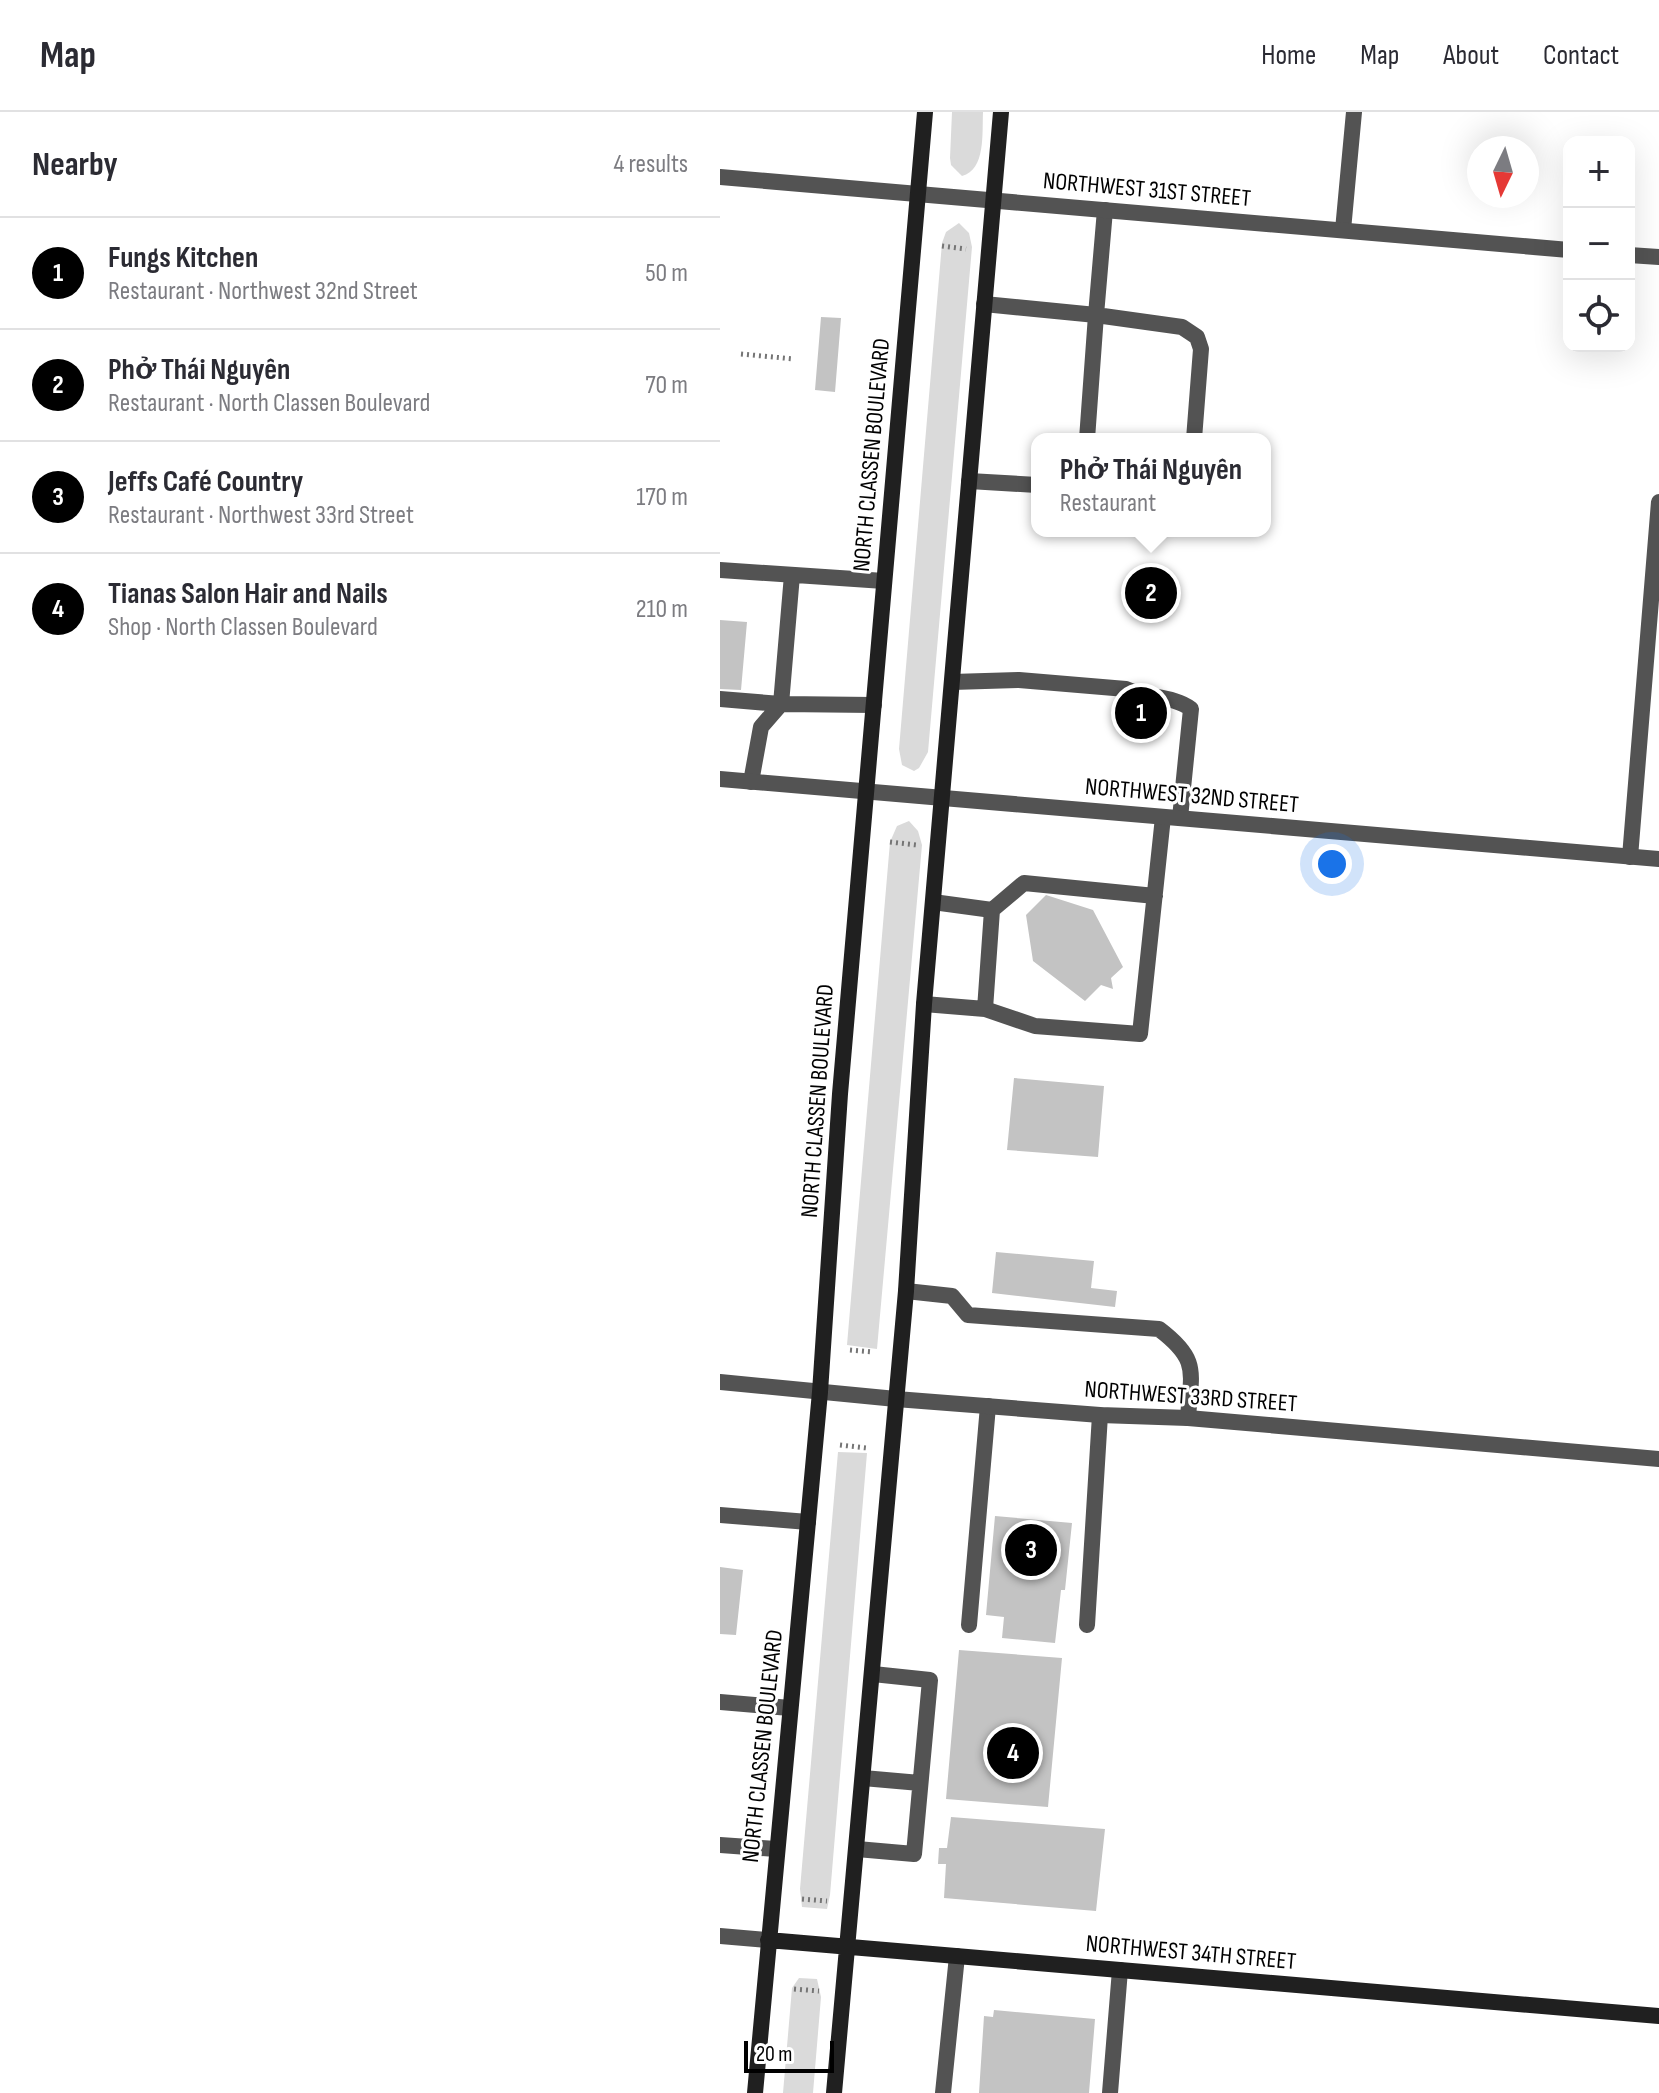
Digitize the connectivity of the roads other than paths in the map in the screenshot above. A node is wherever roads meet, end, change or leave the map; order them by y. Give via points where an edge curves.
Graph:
1 (925, 112) edge
2 (1001, 112) edge
3 (1354, 112) edge
4 (720, 177) edge
5 (918, 194) junction
6 (993, 200) junction
7 (1105, 210) junction
8 (1343, 230) junction
9 (1563, 249) edge
10 (1635, 255) edge
11 (1659, 257) edge
12 (984, 304) junction
13 (1096, 315) junction
14 (1087, 433) edge
15 (1194, 433) edge
16 (969, 481) junction
17 (1031, 485) edge
18 (1659, 502) edge
19 (720, 570) edge
20 (792, 575) junction
21 (884, 581) junction
22 (952, 682) junction
23 (720, 699) edge
24 (781, 704) junction
25 (874, 705) junction
26 (720, 779) edge
27 (751, 782) junction
28 (867, 792) junction
29 (942, 798) junction
30 (1163, 817) junction
31 (1180, 818) junction
32 (1630, 857) junction
33 (1659, 859) edge
34 (1155, 896) junction
35 (933, 902) junction
36 (992, 910) junction
37 (924, 1004) junction
38 (985, 1009) junction
39 (906, 1291) junction
40 (720, 1382) edge
41 (820, 1392) junction
42 (896, 1399) junction
43 (988, 1406) junction
44 (1100, 1415) junction
45 (1188, 1418) junction
46 (1659, 1459) edge
47 (720, 1515) edge
48 (808, 1522) junction
49 (969, 1625) dead end
50 (1087, 1625) dead end
51 (873, 1674) junction
52 (720, 1702) edge
53 (790, 1708) junction
54 (863, 1778) junction
55 (920, 1783) junction
56 (720, 1845) edge
57 (776, 1849) junction
58 (857, 1849) junction
59 (720, 1936) edge
60 (768, 1940) junction
61 (848, 1947) junction
62 (957, 1956) junction
63 (1120, 1970) junction
64 (1659, 2016) edge
65 (755, 2093) edge
66 (834, 2093) edge
67 (943, 2093) edge
68 (1110, 2093) edge

1 - 5 main road, NORTH CLASSEN BOULEVARD
2 - 6 main road
3 - 8 street
4 - 5 street, NORTHWEST 31ST STREET
5 - 6 street, NORTHWEST 31ST STREET
5 - 21 main road, NORTH CLASSEN BOULEVARD
6 - 7 street, NORTHWEST 31ST STREET
6 - 12 main road
7 - 8 street, NORTHWEST 31ST STREET
7 - 13 street
8 - 9 street, NORTHWEST 31ST STREET
10 - 11 street
12 - 13 street
12 - 16 main road
13 - 14 street
13 - 15 street via 1182,327 1197,337 1201,349
16 - 17 street
16 - 22 main road
18 - 32 street
19 - 20 street
20 - 21 street
20 - 24 street
21 - 25 main road, NORTH CLASSEN BOULEVARD
22 - 29 main road
22 - 31 street via 1019,680 1126,689 1183,703 1191,709
23 - 24 street
24 - 25 street
24 - 27 street via 761,727
25 - 28 main road, NORTH CLASSEN BOULEVARD
26 - 27 street, NORTHWEST 32ND STREET
27 - 28 street, NORTHWEST 32ND STREET
28 - 29 street, NORTHWEST 32ND STREET
28 - 41 main road, NORTH CLASSEN BOULEVARD
29 - 30 street, NORTHWEST 32ND STREET
29 - 35 main road
30 - 31 street, NORTHWEST 32ND STREET
30 - 34 street
31 - 32 street, NORTHWEST 32ND STREET
32 - 33 street, NORTHWEST 32ND STREET
34 - 36 street via 1024,883
34 - 38 street via 1140,1034 1035,1026
35 - 36 street
35 - 37 main road
36 - 38 street
37 - 38 street
37 - 39 main road
39 - 42 main road
39 - 45 street via 952,1296 968,1315 1159,1329 1191,1363
40 - 41 street, NORTHWEST 33RD STREET
41 - 42 street, NORTHWEST 33RD STREET
41 - 48 main road, NORTH CLASSEN BOULEVARD
42 - 43 street, NORTHWEST 33RD STREET
42 - 51 main road
43 - 44 street, NORTHWEST 33RD STREET
43 - 49 street
44 - 45 street, NORTHWEST 33RD STREET
44 - 50 street
45 - 46 street, NORTHWEST 33RD STREET
47 - 48 street
48 - 53 main road, NORTH CLASSEN BOULEVARD
51 - 54 main road
51 - 55 street via 930,1680
52 - 53 street
53 - 57 main road, NORTH CLASSEN BOULEVARD
54 - 55 street
54 - 58 main road
55 - 58 street via 914,1854
56 - 57 street
57 - 60 main road, NORTH CLASSEN BOULEVARD
58 - 61 main road
59 - 60 street, NORTHWEST 34TH STREET
60 - 61 main road, NORTHWEST 34TH STREET
60 - 65 main road, NORTH CLASSEN BOULEVARD
61 - 62 main road, NORTHWEST 34TH STREET
61 - 66 main road
62 - 63 main road, NORTHWEST 34TH STREET
62 - 67 street
63 - 64 main road, NORTHWEST 34TH STREET
63 - 68 street

